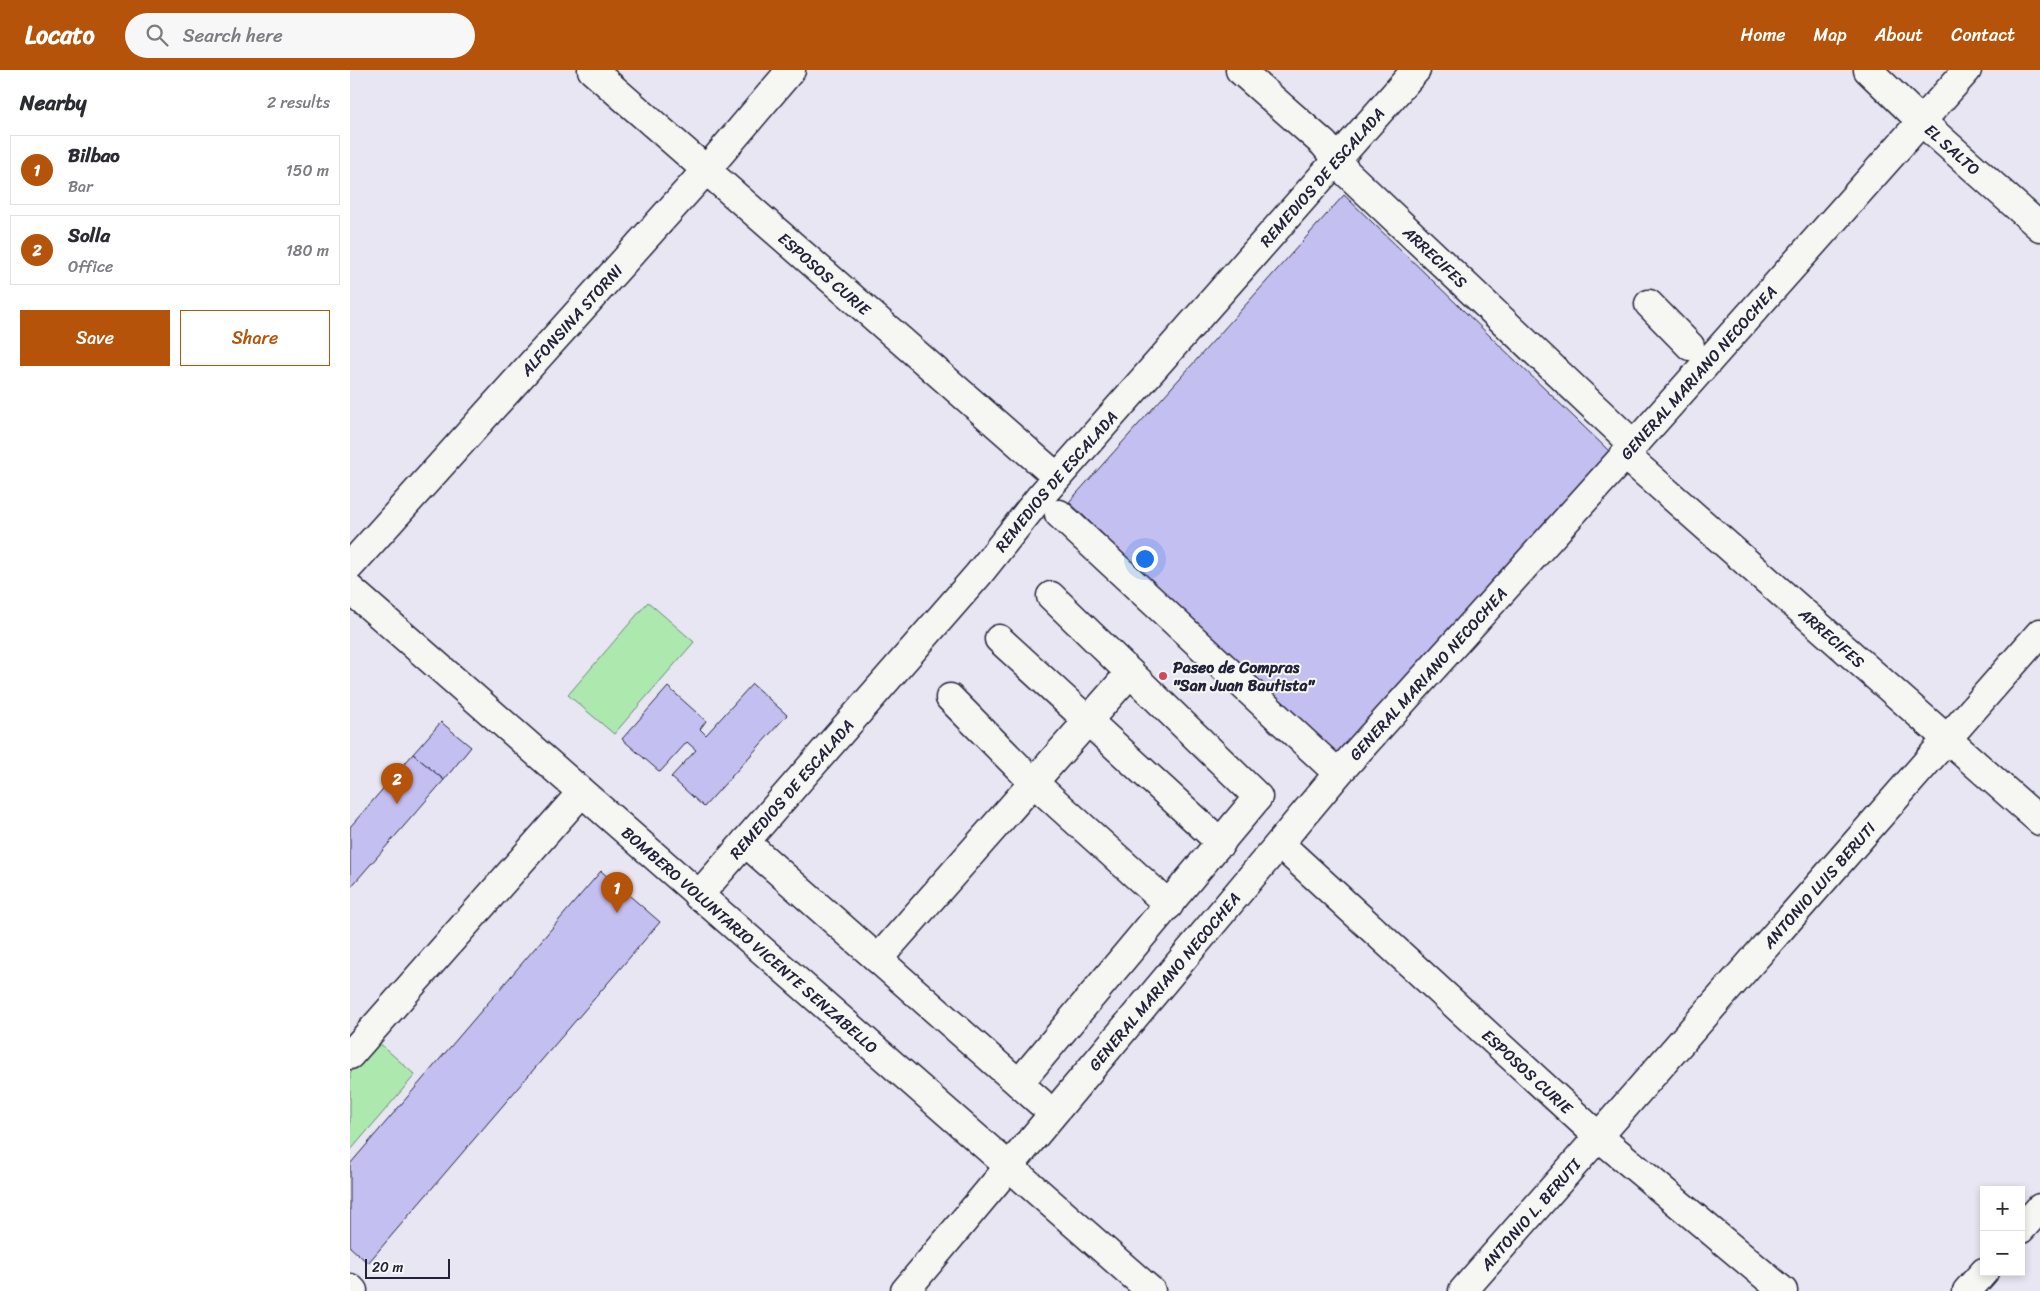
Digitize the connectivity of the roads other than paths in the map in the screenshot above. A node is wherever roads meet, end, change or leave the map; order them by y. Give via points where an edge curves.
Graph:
1 (592, 70) edge
2 (791, 70) edge
3 (1240, 70) edge
4 (1416, 70) edge
5 (1868, 70) edge
6 (1967, 70) edge
7 (1922, 122) junction
8 (1339, 161) junction
9 (707, 169) junction
10 (2040, 227) edge
11 (1649, 304) dead end
12 (1690, 346) dead end
13 (1629, 450) junction
14 (1057, 477) junction
15 (1059, 514) dead end
16 (350, 566) edge
17 (350, 589) edge
18 (1050, 596) dead end
19 (2040, 633) edge
20 (999, 639) dead end
21 (1130, 674) junction
22 (950, 698) dead end
23 (1087, 720) junction
24 (1948, 739) junction
25 (1329, 765) dead end
26 (1033, 782) junction
27 (581, 793) junction
28 (2040, 821) edge
29 (745, 842) junction
30 (1221, 843) junction
31 (1280, 844) junction
32 (698, 896) junction
33 (1169, 905) junction
34 (878, 959) junction
35 (350, 1054) edge
36 (1019, 1083) junction
37 (1040, 1102) dead end
38 (1600, 1137) junction
39 (1010, 1166) junction
40 (2040, 1208) edge
41 (2025, 1225) edge
42 (1980, 1276) edge
43 (350, 1288) edge
44 (353, 1291) edge
45 (905, 1291) edge
46 (1151, 1291) edge
47 (1463, 1291) edge
48 (1783, 1291) edge
49 (1967, 1291) edge

1 - 9 street, ESPOSOS CURIE
2 - 9 street, ALFONSINA STORNI
3 - 8 street, ARRECIFES
4 - 8 street, REMEDIOS DE ESCALADA
5 - 7 street, EL SALTO
6 - 7 street, GENERAL MARIANO NECOCHEA
7 - 10 street, EL SALTO
7 - 13 street, GENERAL MARIANO NECOCHEA
8 - 13 street, ARRECIFES
8 - 14 street, REMEDIOS DE ESCALADA
9 - 14 street, ESPOSOS CURIE
9 - 16 street, ALFONSINA STORNI
11 - 12 street
13 - 24 street, ARRECIFES
13 - 31 street, GENERAL MARIANO NECOCHEA via 1340,771
14 - 29 street, REMEDIOS DE ESCALADA via 978,575
15 - 25 street
17 - 27 street, BOMBERO VOLUNTARIO VICENTE SENZABELLO
18 - 21 street
19 - 24 street, ANTONIO LUIS BERUTI
20 - 23 street
21 - 23 street
21 - 30 street via 1258,797
22 - 26 street
23 - 26 street
23 - 30 street
24 - 28 street, ARRECIFES
24 - 38 street, ANTONIO LUIS BERUTI
26 - 33 street
26 - 34 street
27 - 32 street, BOMBERO VOLUNTARIO VICENTE SENZABELLO
27 - 35 street
29 - 32 street, REMEDIOS DE ESCALADA
29 - 34 street
30 - 33 street
31 - 38 street, ESPOSOS CURIE
31 - 39 street, GENERAL MARIANO NECOCHEA
32 - 39 street, BOMBERO VOLUNTARIO VICENTE SENZABELLO
33 - 36 street
34 - 36 street
36 - 37 street
38 - 47 street, ANTONIO L. BERUTI
38 - 48 street, ESPOSOS CURIE
39 - 45 street, GENERAL MARIANO NECOCHEA
39 - 46 street, BOMBERO VOLUNTARIO VICENTE SENZABELLO
40 - 41 street
42 - 49 street
43 - 44 street

